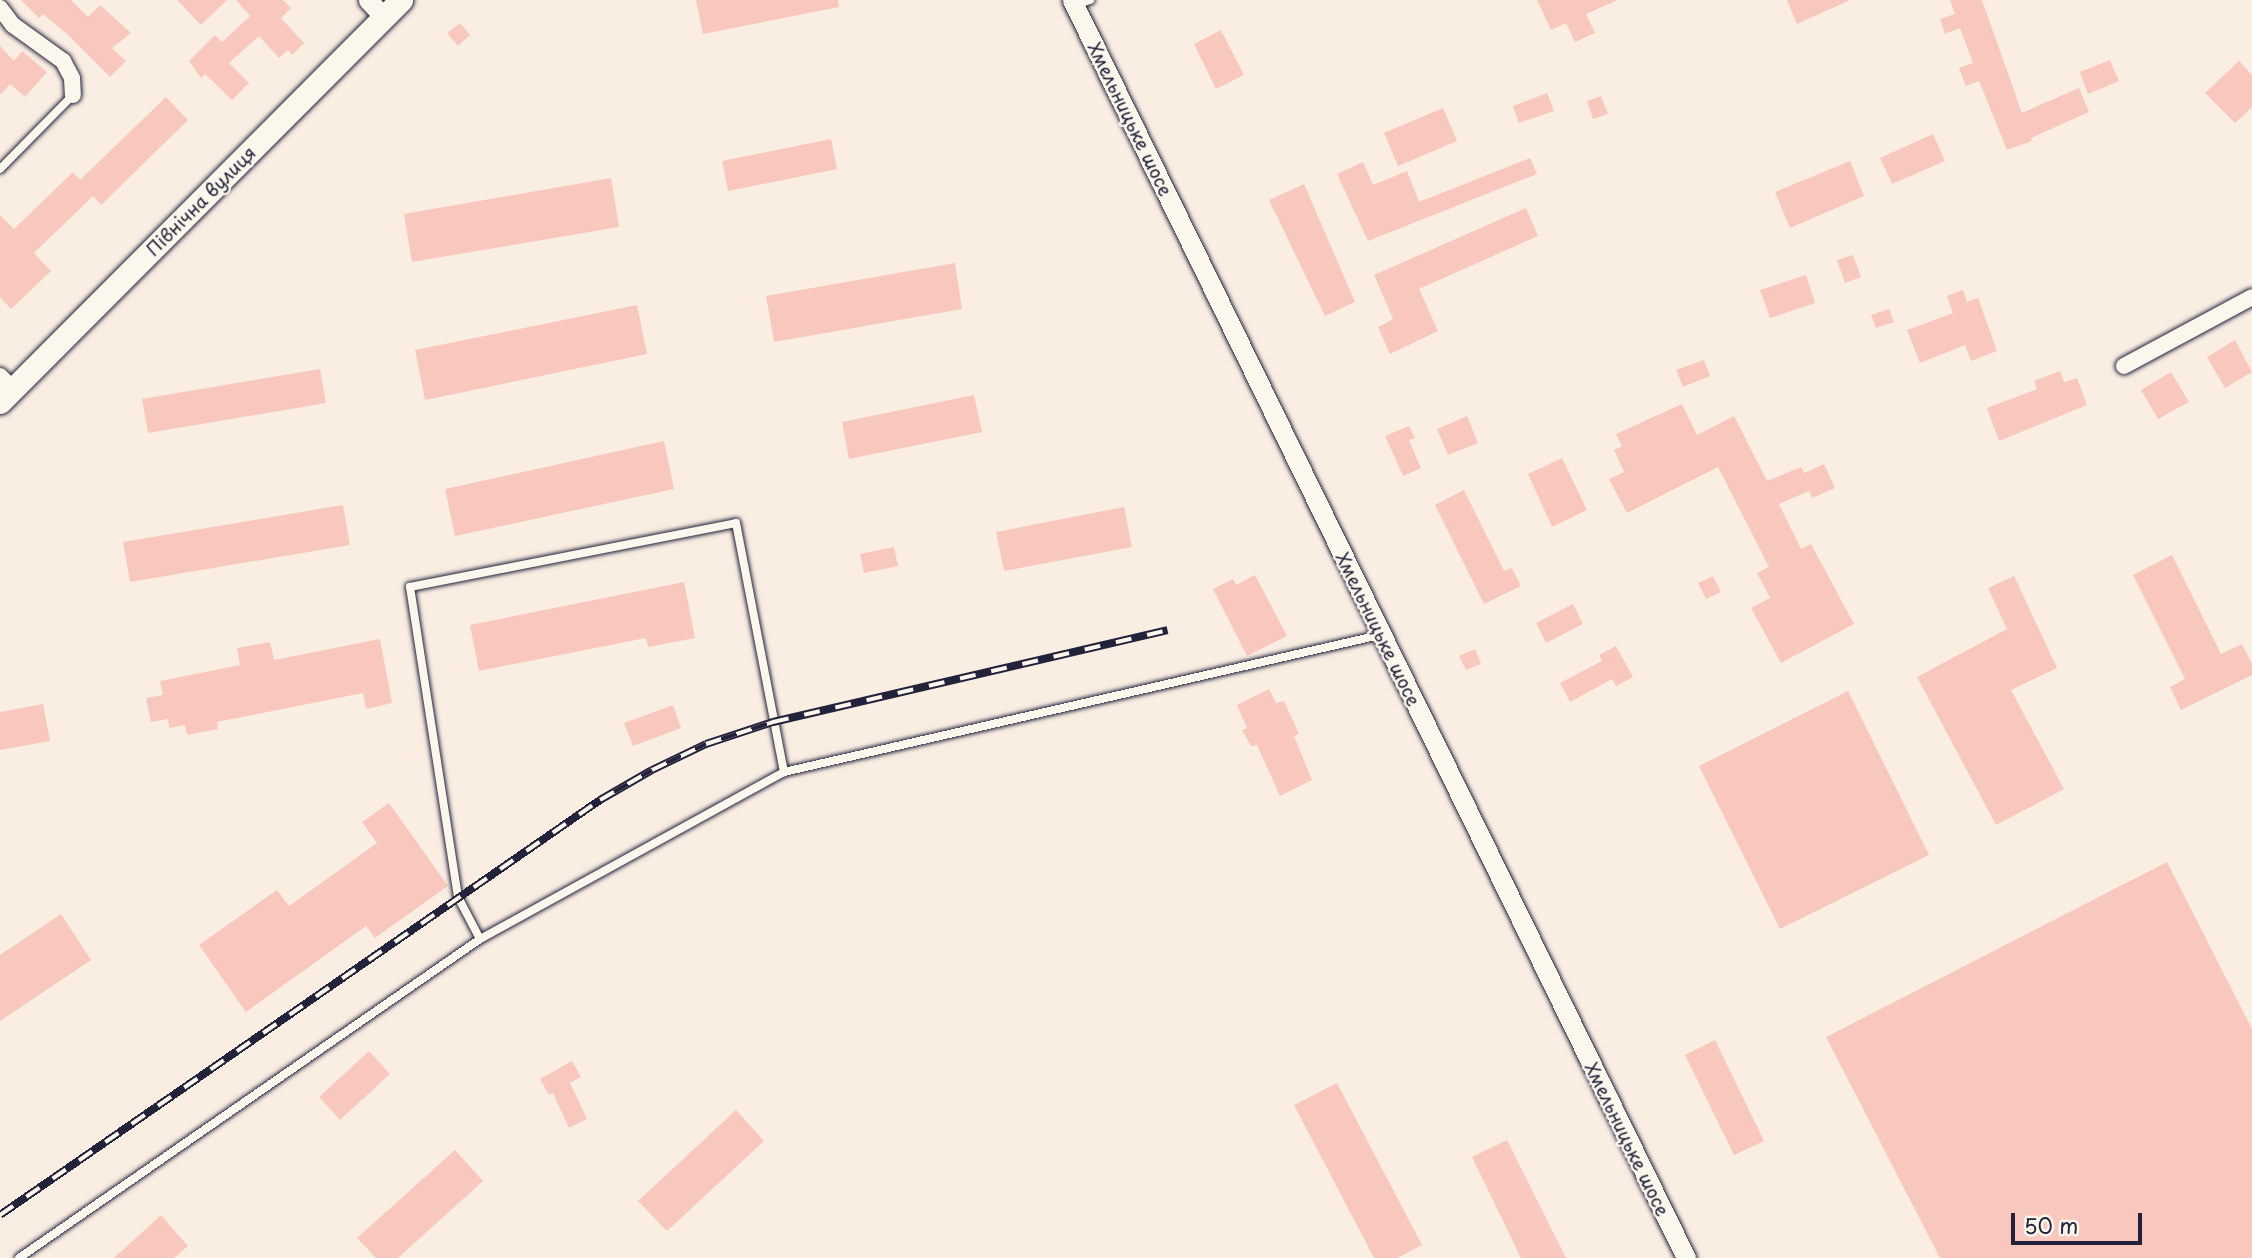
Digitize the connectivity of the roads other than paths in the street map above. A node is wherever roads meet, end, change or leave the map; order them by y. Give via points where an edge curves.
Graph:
1 (368, 0) edge
2 (401, 0) edge
3 (1079, 2) edge
4 (0, 8) edge
5 (384, 17) junction
6 (74, 95) joint
7 (0, 169) edge
8 (2252, 298) edge
9 (2124, 366) dead end
10 (4, 389) edge
11 (1380, 635) junction
12 (784, 772) junction
13 (480, 939) junction
14 (19, 1258) edge
15 (1686, 1258) edge

1 - 5 street
2 - 5 main road, Північна вулиця
3 - 11 street, Хмельницьке шосе
4 - 6 street via 19,30 63,61
5 - 10 main road, Північна вулиця
6 - 7 lane
8 - 9 street
11 - 12 lane
11 - 15 street, Хмельницьке шосе
12 - 13 lane
12 - 13 lane via 736,523 410,587 458,897
13 - 14 lane

